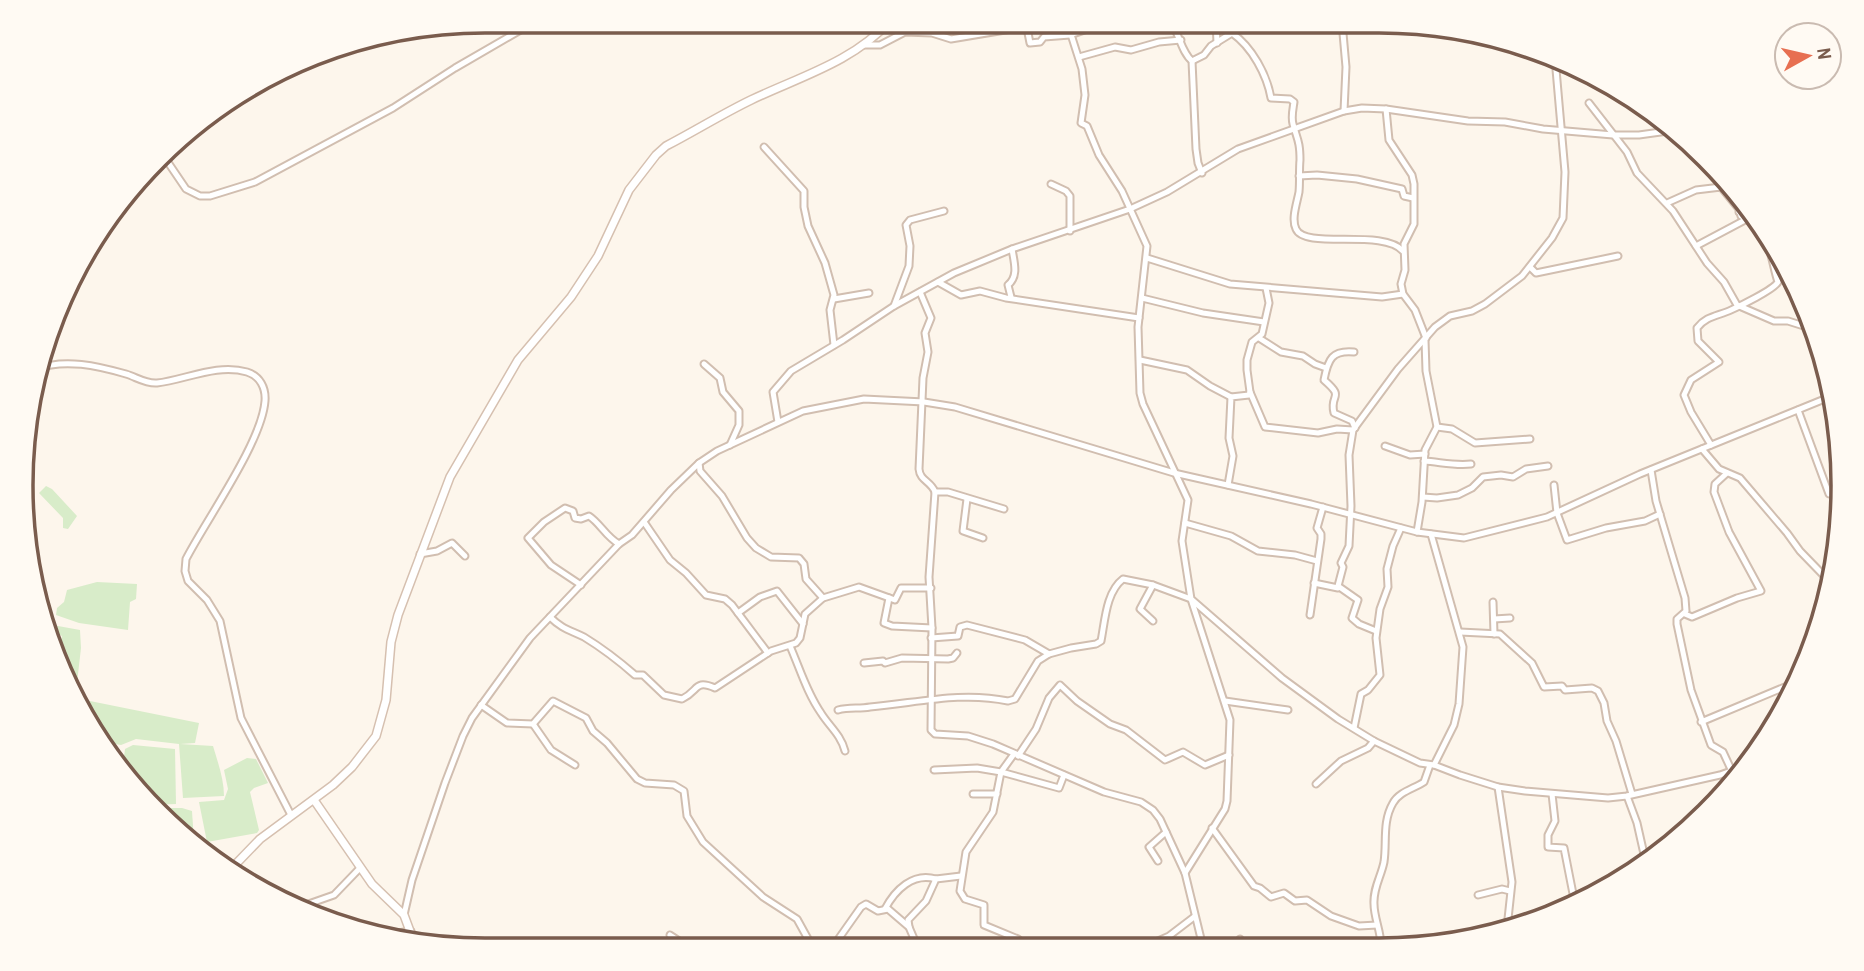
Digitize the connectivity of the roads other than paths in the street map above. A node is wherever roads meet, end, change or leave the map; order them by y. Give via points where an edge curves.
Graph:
1 (515, 33) edge
2 (880, 33) edge
3 (903, 33) edge
4 (932, 33) edge
5 (985, 33) edge
6 (1028, 33) edge
7 (1076, 33) edge
8 (1177, 33) edge
9 (1217, 33) edge
10 (1343, 33) edge
11 (1070, 35) junction
12 (1181, 40) junction
13 (1217, 43) junction
14 (863, 45) junction
15 (1079, 57) junction
16 (1192, 61) junction
17 (1556, 70) edge
18 (1589, 103) dead end
19 (1386, 109) junction
20 (1344, 111) junction
21 (1294, 128) junction
22 (1561, 129) junction
23 (1660, 132) edge
24 (1613, 135) junction
25 (764, 147) dead end
26 (169, 163) edge
27 (1202, 173) junction
28 (1299, 176) junction
29 (1051, 184) dead end
30 (1718, 186) edge
31 (1413, 198) junction
32 (1667, 203) junction
33 (1130, 209) junction
34 (944, 211) dead end
35 (1745, 220) edge
36 (1070, 231) junction
37 (1696, 246) junction
38 (1012, 250) junction
39 (1404, 251) junction
40 (1618, 256) dead end
41 (1147, 258) junction
42 (1774, 266) edge
43 (1530, 267) junction
44 (938, 282) junction
45 (1266, 288) junction
46 (920, 292) junction
47 (869, 293) dead end
48 (1403, 295) junction
49 (1011, 297) junction
50 (1142, 298) junction
51 (834, 299) junction
52 (1737, 305) junction
53 (894, 306) junction
54 (1139, 317) junction
55 (1264, 322) junction
56 (1800, 323) edge
57 (1259, 338) junction
58 (1426, 338) junction
59 (834, 345) junction
60 (1354, 352) dead end
61 (1140, 359) junction
62 (704, 363) dead end
63 (49, 367) edge
64 (1326, 368) junction
65 (1250, 392) junction
66 (1231, 397) junction
67 (1823, 400) edge
68 (924, 401) junction
69 (1798, 410) junction
70 (778, 422) junction
71 (1437, 427) junction
72 (1354, 429) junction
73 (1530, 439) dead end
74 (730, 445) junction
75 (1385, 446) dead end
76 (1711, 446) junction
77 (1702, 449) junction
78 (1424, 458) junction
79 (699, 463) junction
80 (1471, 464) dead end
81 (1548, 466) dead end
82 (1651, 470) junction
83 (1174, 473) junction
84 (1727, 474) junction
85 (1228, 485) junction
86 (1554, 485) dead end
87 (935, 492) junction
88 (1829, 494) dead end
89 (1423, 497) junction
90 (967, 499) junction
91 (1322, 507) junction
92 (1004, 509) dead end
93 (1557, 513) junction
94 (1660, 513) junction
95 (1350, 516) junction
96 (644, 523) junction
97 (1185, 523) junction
98 (1401, 528) junction
99 (1417, 532) junction
100 (1431, 534) junction
101 (983, 538) dead end
102 (619, 544) junction
103 (420, 554) junction
104 (465, 556) dead end
105 (1317, 561) junction
106 (1822, 574) edge
107 (1314, 583) junction
108 (581, 585) junction
109 (1153, 585) junction
110 (931, 588) junction
111 (1338, 588) junction
112 (823, 598) junction
113 (889, 598) junction
114 (1191, 599) junction
115 (1493, 602) dead end
116 (738, 613) junction
117 (1685, 614) junction
118 (1310, 615) dead end
119 (550, 617) junction
120 (1510, 618) dead end
121 (1494, 619) junction
122 (1153, 621) dead end
123 (803, 624) junction
124 (932, 628) junction
125 (1376, 631) junction
126 (1460, 632) junction
127 (1494, 634) junction
128 (931, 638) junction
129 (790, 646) junction
130 (768, 653) junction
131 (957, 653) dead end
132 (1049, 654) junction
133 (932, 660) junction
134 (864, 663) dead end
135 (1783, 688) edge
136 (931, 698) junction
137 (1226, 701) junction
138 (481, 705) junction
139 (838, 710) dead end
140 (1288, 710) dead end
141 (1701, 722) junction
142 (533, 724) junction
143 (1354, 728) junction
144 (1374, 741) junction
145 (845, 751) dead end
146 (1016, 755) junction
147 (1229, 755) junction
148 (575, 765) dead end
149 (1432, 765) junction
150 (934, 770) dead end
151 (1731, 770) edge
152 (1729, 771) edge
153 (1001, 772) junction
154 (1063, 775) junction
155 (1316, 784) dead end
156 (1498, 787) junction
157 (973, 794) dead end
158 (996, 794) junction
159 (1552, 794) junction
160 (1630, 795) junction
161 (314, 800) junction
162 (291, 815) junction
163 (1212, 828) junction
164 (1166, 832) junction
165 (1643, 852) edge
166 (1158, 861) dead end
167 (236, 863) edge
168 (360, 868) junction
169 (1185, 873) junction
170 (961, 876) junction
171 (936, 879) junction
172 (1510, 891) junction
173 (1574, 893) edge
174 (1478, 895) dead end
175 (311, 903) edge
176 (885, 909) junction
177 (404, 915) junction
178 (1194, 917) junction
179 (1508, 919) edge
180 (1377, 925) junction
181 (909, 927) junction
182 (411, 931) edge
183 (670, 935) dead end
184 (675, 938) edge
185 (807, 938) edge
186 (840, 938) edge
187 (914, 938) edge
188 (1016, 938) edge
189 (1164, 938) edge
190 (1200, 938) edge
191 (1381, 938) edge

1 - 26 street via 393,108 256,182 200,197 186,189
2 - 14 street
3 - 14 street via 880,45
4 - 5 street via 951,38
6 - 11 street via 1030,43
7 - 11 street
8 - 12 street
9 - 13 street
10 - 20 street
11 - 15 street
12 - 15 street via 1130,50 1115,47
12 - 16 street
13 - 16 street
13 - 21 street via 1230,34 1239,38 1260,66 1271,98 1294,102
14 - 103 street via 820,71 699,128 656,155 629,190 598,256 571,297 517,360 450,477
15 - 33 street via 1085,95 1082,122
16 - 27 street
17 - 22 street
18 - 24 street
19 - 20 street
19 - 22 street
19 - 31 street via 1390,140 1412,175
20 - 21 street
21 - 27 street via 1238,149
21 - 28 street via 1299,139
22 - 24 street
22 - 43 street via 1563,218
23 - 24 street
24 - 32 street via 1637,173
25 - 51 street via 804,191 808,226
27 - 33 street
28 - 31 street via 1357,178 1402,189 1404,196
28 - 39 street via 1295,228 1299,233 1390,242
29 - 36 street via 1070,196
30 - 32 street
31 - 39 street via 1414,224
32 - 37 street
33 - 36 street
33 - 41 street via 1145,240
34 - 53 street via 906,225 909,265
35 - 37 street
36 - 38 street
37 - 52 street
38 - 44 street
38 - 49 street via 1015,276 1008,285
39 - 48 street
40 - 43 street via 1536,273
41 - 45 street via 1230,284
41 - 50 street
42 - 52 street via 1776,286
43 - 58 street via 1485,304 1443,320
44 - 46 street
44 - 49 street via 961,295 981,291
45 - 48 street
45 - 55 street via 1269,303
46 - 53 street
46 - 68 street via 931,317 925,333
47 - 51 street
48 - 58 street via 1415,310
49 - 54 street
50 - 54 street
50 - 55 street
51 - 59 street via 830,310
52 - 56 street via 1774,321
52 - 76 street via 1699,325 1698,341 1719,362 1691,380 1685,395
53 - 59 street
54 - 61 street
55 - 57 street
57 - 64 street via 1281,352 1303,356
57 - 65 street via 1252,342 1248,360
58 - 71 street via 1426,371
58 - 72 street
59 - 70 street via 791,371 774,390
60 - 64 street via 1341,351
61 - 66 street via 1188,370
61 - 83 street via 1143,404
62 - 74 street via 720,378 739,411 739,425
63 - 162 street via 96,366 153,383 222,370 242,371 262,384 265,402 255,433 191,549 185,571 220,621 241,718
64 - 72 street via 1325,380 1336,391 1334,413 1352,421
65 - 66 street
65 - 72 street via 1265,427 1318,433
66 - 85 street via 1228,438 1233,456
67 - 69 street
68 - 70 street via 864,399 803,411
68 - 83 street via 982,414
68 - 87 street via 919,475
69 - 76 street
69 - 88 street
70 - 74 street
71 - 73 street via 1452,429 1475,443
71 - 78 street
72 - 95 street via 1349,455
74 - 79 street
75 - 78 street
76 - 77 street
77 - 82 street
77 - 84 street
78 - 80 street via 1455,466
78 - 89 street
79 - 96 street
79 - 112 street via 747,538 771,557 799,558 806,579
81 - 89 street via 1526,469 1513,477 1483,477 1458,495
82 - 93 street
82 - 94 street
83 - 85 street
83 - 97 street via 1188,500
84 - 106 street via 1740,478
84 - 117 street via 1715,484 1714,492 1729,532 1761,591 1692,617
85 - 91 street
86 - 93 street
87 - 90 street
87 - 110 street
89 - 99 street
90 - 92 street
90 - 101 street via 961,527
91 - 95 street
91 - 105 street
93 - 94 street via 1567,540 1645,521
93 - 100 street via 1464,538
94 - 117 street via 1685,598
95 - 98 street
95 - 111 street via 1349,546
96 - 102 street
96 - 116 street via 670,560 706,596 725,599
97 - 105 street via 1231,536 1258,551
97 - 114 street via 1182,541
98 - 99 street
98 - 125 street via 1387,569 1388,587
99 - 100 street
100 - 126 street
102 - 108 street
102 - 108 street via 593,518 575,518 573,511 565,508 528,538 551,565
103 - 104 street via 454,543
103 - 161 street via 391,642 386,700 376,736 352,767
105 - 107 street
107 - 111 street
107 - 118 street
108 - 119 street
109 - 114 street
109 - 122 street via 1140,609
109 - 132 street via 1123,579 1110,598 1101,641
110 - 113 street via 901,588 895,600
110 - 124 street
111 - 125 street via 1358,600 1352,618
112 - 113 street via 859,587
112 - 123 street via 809,609
113 - 124 street via 884,623
114 - 137 street
114 - 143 street via 1282,678
115 - 121 street
116 - 123 street via 777,591
116 - 130 street
117 - 141 street via 1677,624
119 - 130 street via 635,675 643,675 664,695 677,699 701,684 715,688
119 - 138 street
120 - 121 street
121 - 127 street
123 - 129 street via 800,638
124 - 128 street
125 - 143 street via 1380,675 1362,694
126 - 127 street
126 - 149 street via 1459,704 1454,725
127 - 160 street via 1500,634 1532,663 1544,687 1598,691
128 - 132 street via 958,636 960,627 967,625 1025,640
128 - 133 street
129 - 130 street
129 - 145 street via 800,675
131 - 133 street via 953,658
132 - 136 street via 1038,661 1016,699
133 - 134 street
133 - 136 street
135 - 141 street
136 - 139 street
136 - 146 street via 931,730 935,734 968,736
137 - 140 street
137 - 147 street
138 - 142 street via 507,723
138 - 177 street via 454,759
141 - 151 street via 1711,746 1723,752
142 - 148 street via 553,752
142 - 185 street via 556,702 586,718 637,779 684,791 688,817 703,842 763,897 797,919
143 - 144 street
144 - 149 street
144 - 155 street via 1341,761
146 - 147 street via 1060,685 1166,760 1183,752 1205,765
146 - 153 street
146 - 154 street
147 - 163 street via 1227,801
149 - 156 street
149 - 180 street via 1424,782 1393,802 1387,818 1385,858 1374,891
150 - 153 street
152 - 160 street
153 - 154 street via 1059,788
153 - 158 street
154 - 164 street via 1141,802 1153,810
156 - 159 street
156 - 172 street
157 - 158 street
158 - 170 street via 993,812 966,852
159 - 160 street
159 - 173 street via 1555,821 1548,847 1564,848
160 - 165 street
161 - 162 street
161 - 168 street
162 - 167 street
163 - 169 street
163 - 180 street via 1254,886 1271,897 1284,893 1359,926
164 - 166 street via 1149,846
164 - 169 street
168 - 175 street via 334,894
168 - 177 street
169 - 178 street
170 - 171 street
170 - 188 street via 961,895 984,905 984,925
171 - 176 street via 910,881
171 - 181 street via 926,901 908,919
172 - 174 street
172 - 179 street
176 - 181 street
176 - 186 street via 861,907
177 - 182 street
178 - 189 street
178 - 190 street
180 - 191 street
181 - 187 street
183 - 184 street

